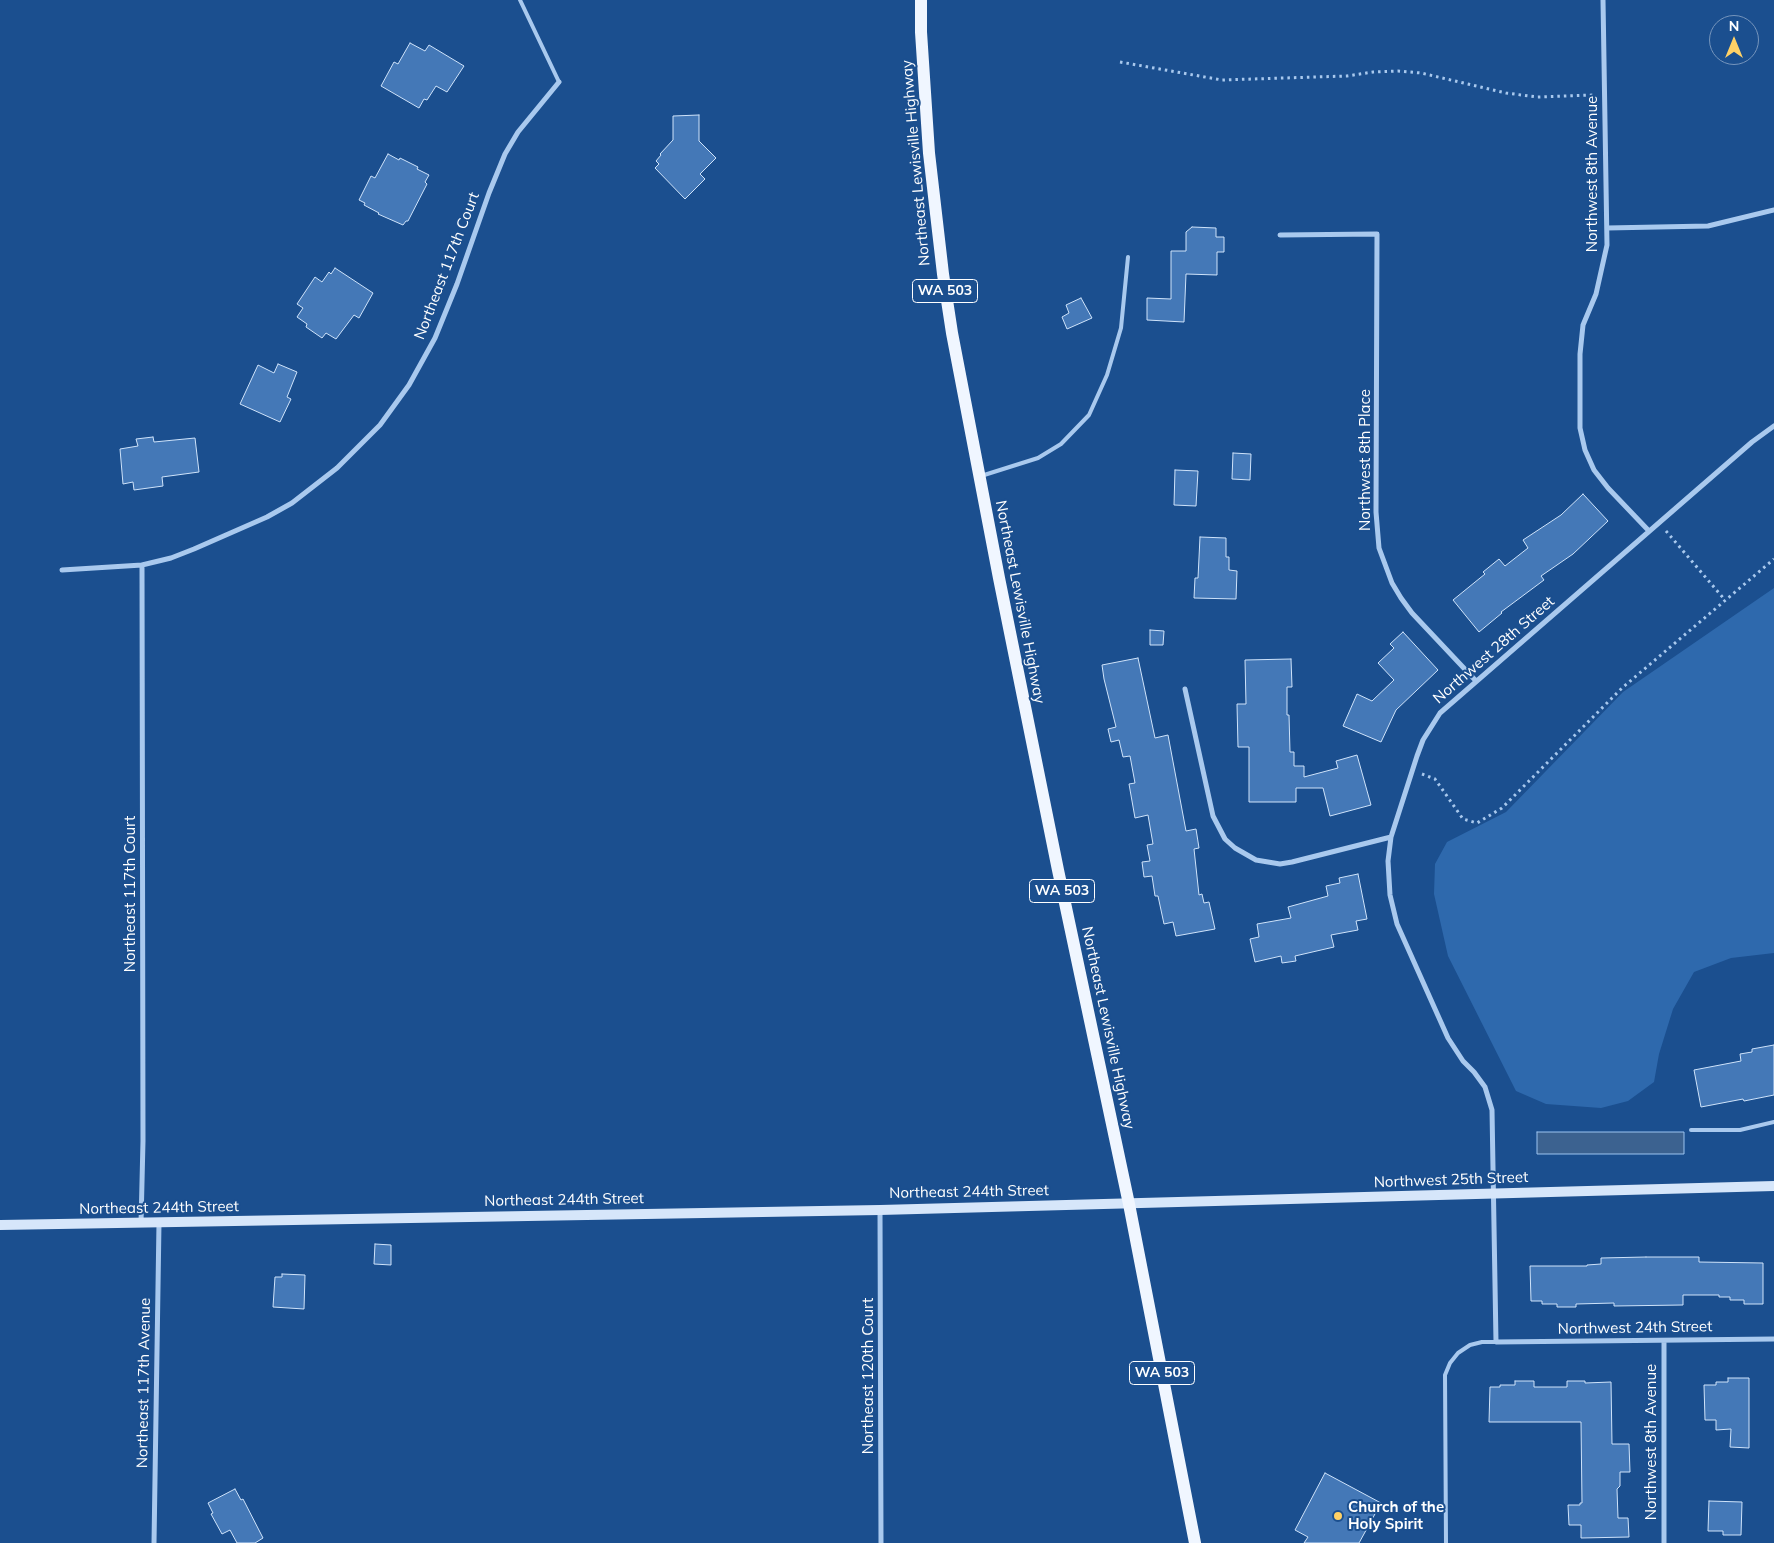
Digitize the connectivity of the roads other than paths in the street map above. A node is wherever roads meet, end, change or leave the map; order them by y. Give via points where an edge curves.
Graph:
1 (520, 0) edge
2 (921, 0) edge
3 (1603, 0) edge
4 (559, 82) joint
5 (1774, 210) edge
6 (1607, 228) junction
7 (1280, 235) dead end
8 (1128, 257) dead end
9 (1774, 426) edge
10 (979, 477) junction
11 (1649, 531) junction
12 (142, 566) junction
13 (62, 570) dead end
14 (1476, 681) junction
15 (1185, 689) dead end
16 (1391, 837) junction
17 (1774, 1122) edge
18 (1691, 1130) dead end
19 (1774, 1186) edge
20 (1493, 1194) junction
21 (1129, 1204) junction
22 (880, 1210) junction
23 (141, 1223) junction
24 (159, 1223) junction
25 (0, 1225) edge
26 (1774, 1339) edge
27 (1664, 1341) junction
28 (1496, 1342) junction
29 (154, 1543) edge
30 (881, 1543) edge
31 (1195, 1543) edge
32 (1446, 1543) edge
33 (1664, 1543) edge

1 - 4 lane
2 - 10 main road, Northeast Lewisville Highway / WA 503 via 925,108 937,233
3 - 6 street, Northwest 8th Avenue
4 - 12 street, Northeast 117th Court via 518,132 505,154 435,338 409,386 380,425 337,468 292,503 194,550
5 - 6 street via 1708,226
6 - 11 street, Northwest 8th Avenue via 1602,272 1582,334 1580,428 1594,470
7 - 14 street, Northwest 8th Place via 1377,234 1376,512 1379,548 1401,598
8 - 10 lane via 1120,328 1107,375 1089,414 1061,444 1038,458
9 - 11 street, Northwest 28th Street
10 - 21 main road, Northeast Lewisville Highway / WA 503
11 - 14 street, Northwest 28th Street
12 - 13 street, Northeast 117th Court
12 - 23 street, Northeast 117th Court
14 - 16 street, Northwest 28th Street via 1431,725 1412,770
15 - 16 street via 1213,816 1225,839 1245,855 1268,863 1292,862
16 - 20 street, Northwest 28th Street via 1388,880 1397,924 1448,1038 1480,1079 1492,1110
17 - 18 lane via 1740,1130
19 - 20 street, Northwest 25th Street
20 - 21 street, Northwest 25th Street
20 - 28 street, Northwest 28th Street
21 - 22 street, Northeast 244th Street
21 - 31 main road, WA 503
22 - 24 street, Northeast 244th Street
22 - 30 street, Northeast 120th Court
23 - 24 street, Northeast 244th Street
23 - 25 street, Northeast 244th Street
24 - 29 street, Northeast 117th Avenue
26 - 27 street, Northwest 24th Street
27 - 28 street, Northwest 24th Street
27 - 33 street, Northwest 8th Avenue
28 - 32 lane via 1482,1342 1458,1352 1445,1375

